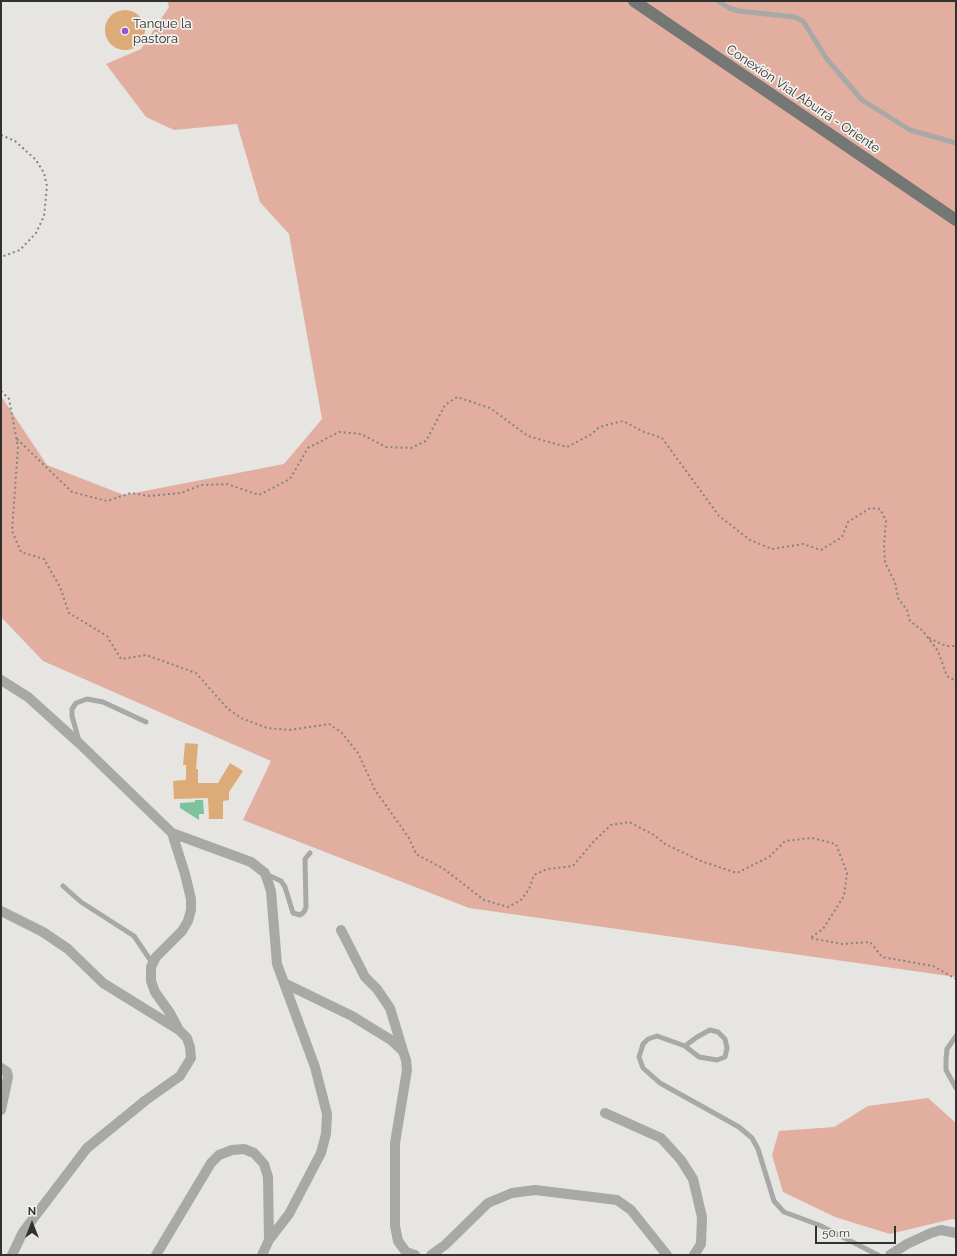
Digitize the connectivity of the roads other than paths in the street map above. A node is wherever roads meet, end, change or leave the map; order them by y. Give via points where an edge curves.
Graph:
1 (634, 1) edge
2 (718, 1) edge
3 (956, 143) edge
4 (956, 220) edge
5 (1, 680) edge
6 (146, 722) dead end
7 (80, 744) junction
8 (172, 833) junction
9 (310, 853) dead end
10 (265, 873) junction
11 (63, 886) dead end
12 (1, 911) edge
13 (341, 930) dead end
14 (153, 964) junction
15 (284, 983) junction
16 (180, 1030) junction
17 (956, 1036) edge
18 (685, 1046) junction
19 (402, 1051) junction
20 (1, 1068) edge
21 (956, 1088) edge
22 (1, 1110) edge
23 (605, 1113) dead end
24 (956, 1233) edge
25 (269, 1240) junction
26 (12, 1255) edge
27 (156, 1255) edge
28 (262, 1255) edge
29 (415, 1255) edge
30 (431, 1255) edge
31 (667, 1255) edge
32 (694, 1255) edge
33 (878, 1255) edge
34 (890, 1255) edge

1 - 4 main road, Conexión Vial Aburrá - Oriente
2 - 3 lane via 739,11 795,17 803,21 826,58 862,100 910,130
5 - 7 street via 28,697
6 - 7 lane via 103,702 87,699 76,703 72,709
7 - 8 street
8 - 10 street via 251,862
8 - 14 street via 185,874 191,910 182,931 156,957
9 - 10 lane via 305,859 306,907 300,914 292,912 281,881
10 - 15 street via 271,891 277,964
11 - 14 lane via 81,902 134,936
12 - 16 street via 43,932 68,949 103,983
13 - 19 street via 365,977 390,1008
14 - 16 street via 152,981 155,992
15 - 19 street via 352,1016 392,1040
15 - 25 street via 315,1067 327,1114 326,1134 321,1153 289,1214
16 - 26 street via 190,1047 187,1067 180,1076 140,1104 87,1148 23,1232
17 - 21 lane via 947,1049 946,1070
18 - 18 lane via 699,1057 717,1060 725,1056 727,1048 725,1039 718,1032 710,1030
18 - 33 lane via 657,1036 648,1038 639,1057 643,1068 660,1082 739,1127 752,1138 758,1149 774,1201 784,1212 819,1225
19 - 29 street via 407,1070 395,1143 395,1226 398,1241 406,1252
20 - 22 street via 7,1072 8,1077
23 - 32 street via 661,1138 681,1160 693,1180 702,1217 700,1244
24 - 34 street via 941,1230 931,1233
25 - 27 street via 269,1191 264,1164 254,1153 244,1149 232,1150 218,1155 211,1163
25 - 28 street
30 - 31 street via 445,1245 488,1203 508,1194 535,1190 617,1200 631,1210

